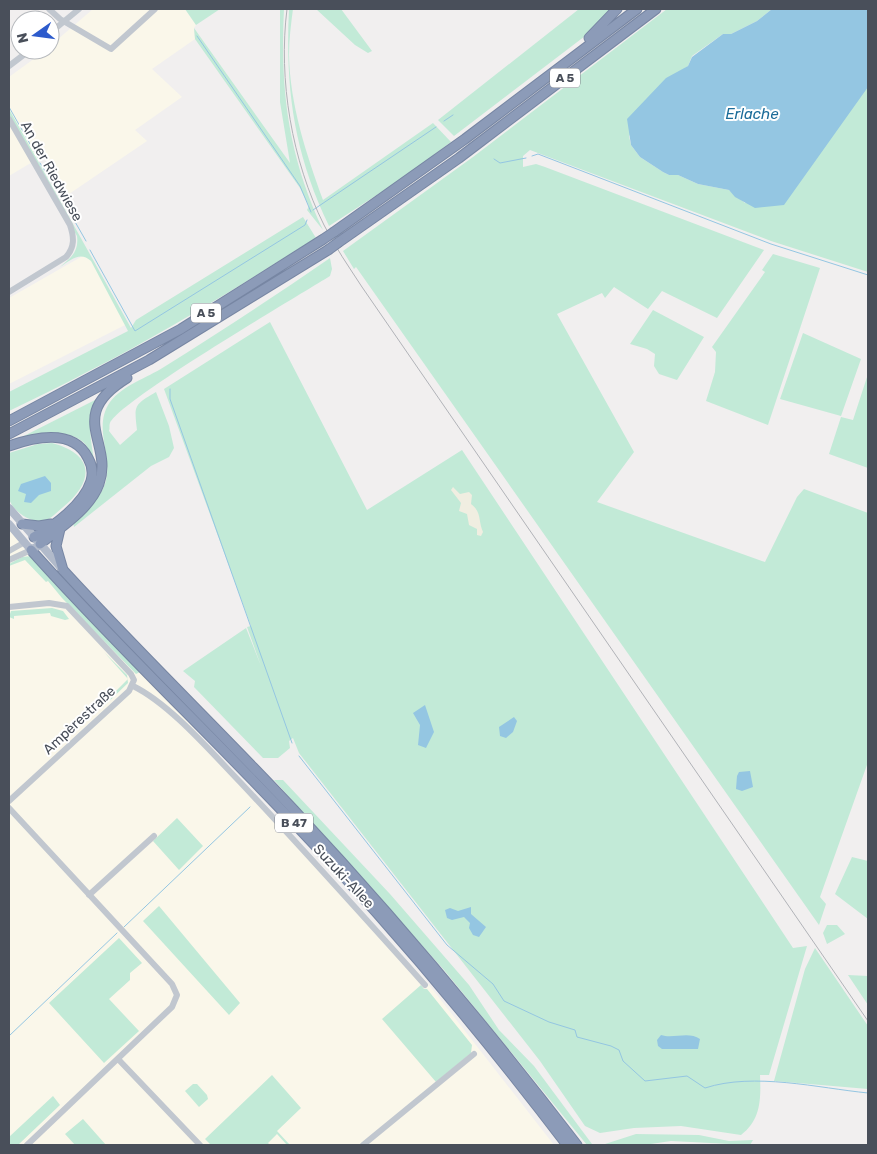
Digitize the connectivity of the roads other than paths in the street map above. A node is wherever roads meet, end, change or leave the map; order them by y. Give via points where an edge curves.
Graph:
1 (49, 9) edge
2 (79, 9) edge
3 (155, 9) edge
4 (617, 9) edge
5 (637, 9) edge
6 (656, 9) edge
7 (64, 21) junction
8 (60, 24) edge
9 (569, 60) junction
10 (9, 119) edge
11 (9, 292) edge
12 (149, 360) junction
13 (9, 421) edge
14 (9, 434) edge
15 (9, 446) edge
16 (9, 508) edge
17 (9, 524) edge
18 (22, 524) junction
19 (58, 525) junction
20 (37, 541) junction
21 (28, 546) junction
22 (9, 552) edge
23 (9, 560) edge
24 (63, 570) junction
25 (9, 607) edge
26 (133, 686) junction
27 (9, 801) edge
28 (9, 808) edge
29 (154, 836) dead end
30 (89, 895) junction
31 (425, 985) dead end
32 (474, 1054) dead end
33 (118, 1059) junction
34 (27, 1145) edge
35 (200, 1145) edge
36 (363, 1145) edge
37 (567, 1145) edge
38 (577, 1145) edge

1 - 7 street
2 - 7 street
3 - 7 street via 111,49
4 - 9 highway via 572,53
5 - 9 highway, A 5
6 - 12 highway, A 5, bridge via 459,158 328,250
7 - 8 street
9 - 13 highway, A 5, bridge via 458,144 322,240 172,334
10 - 11 street, An der Riedwiese via 70,225 74,240 66,257
12 - 14 highway, A 5
12 - 19 highway via 116,385 99,405 94,425 101,468 99,485 88,502
15 - 19 highway via 35,438 56,437 72,441 85,452 92,469 90,484
16 - 18 main road, B 47
17 - 21 main road, B 47
18 - 19 highway
18 - 20 main road, B 47
19 - 20 highway
19 - 24 highway via 56,546
20 - 21 main road
20 - 24 main road, B 47
21 - 22 street
21 - 23 street
21 - 37 highway, B 47 via 372,908 470,1022
24 - 38 highway, B 47 via 293,809 396,922 499,1044
25 - 26 street, Ampèrestraße via 49,603 67,606 131,674
26 - 27 street, Ampèrestraße
26 - 31 street, Suzuki-Allee via 159,702 220,762
28 - 30 street
29 - 30 street
30 - 33 street via 172,984 177,996 172,1006
32 - 36 street
33 - 34 street
33 - 35 street

